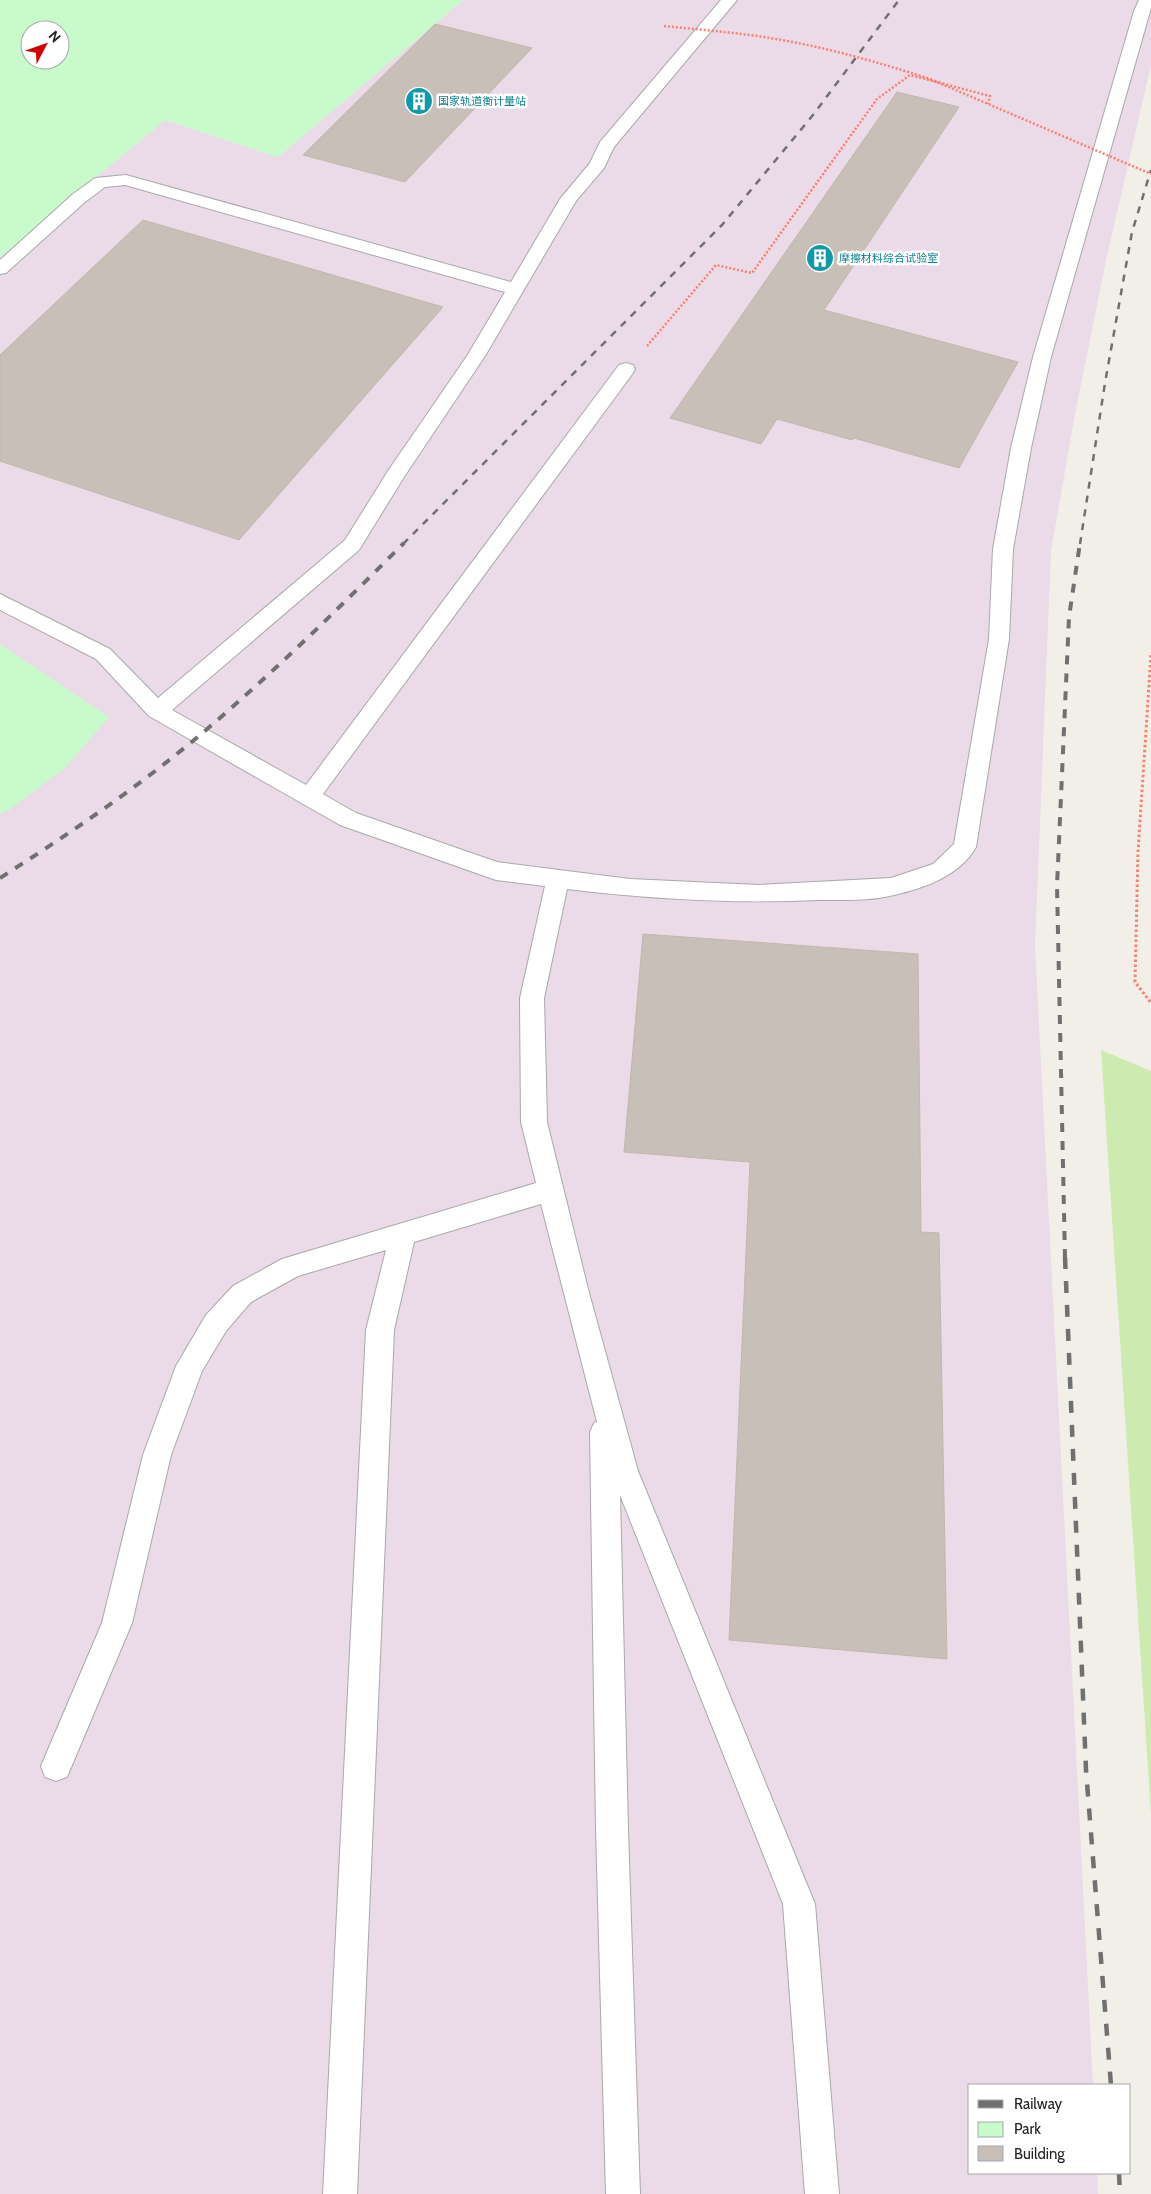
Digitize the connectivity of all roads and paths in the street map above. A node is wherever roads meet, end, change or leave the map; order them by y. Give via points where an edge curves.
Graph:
1 (729, 0) edge
2 (1147, 0) edge
3 (664, 26) dead end
4 (988, 104) junction
5 (1151, 174) edge
6 (0, 269) edge
7 (516, 289) junction
8 (626, 369) joint
9 (0, 601) edge
10 (1151, 655) edge
11 (157, 711) junction
12 (308, 798) junction
13 (558, 878) junction
14 (1151, 1003) edge
15 (551, 1190) junction
16 (404, 1234) junction
17 (604, 1395) junction
18 (56, 1766) dead end
19 (340, 2194) edge
20 (623, 2194) edge
21 (822, 2194) edge

1 - 7 lane via 606,146 598,164 569,200
2 - 13 lane via 1042,357 1021,448 1003,550 999,639 965,847 941,870 892,887 758,894 630,888
3 - 4 path, bridge via 772,39 848,55 930,79
4 - 5 path, bridge
4 - 8 path, bridge via 990,96 910,75 877,99 752,273 716,265
6 - 7 lane via 101,182 126,180
7 - 11 lane via 352,545
8 - 12 lane
9 - 11 lane via 103,654
10 - 14 path via 1138,852 1134,982
11 - 12 lane
12 - 13 lane via 348,820 496,871
13 - 15 lane via 532,998 534,1122
15 - 16 lane
15 - 17 lane
16 - 18 lane via 292,1267 242,1294 216,1323 190,1366 157,1455 118,1623
16 - 19 lane via 380,1330
17 - 20 lane
17 - 21 lane via 624,1471 799,1904

